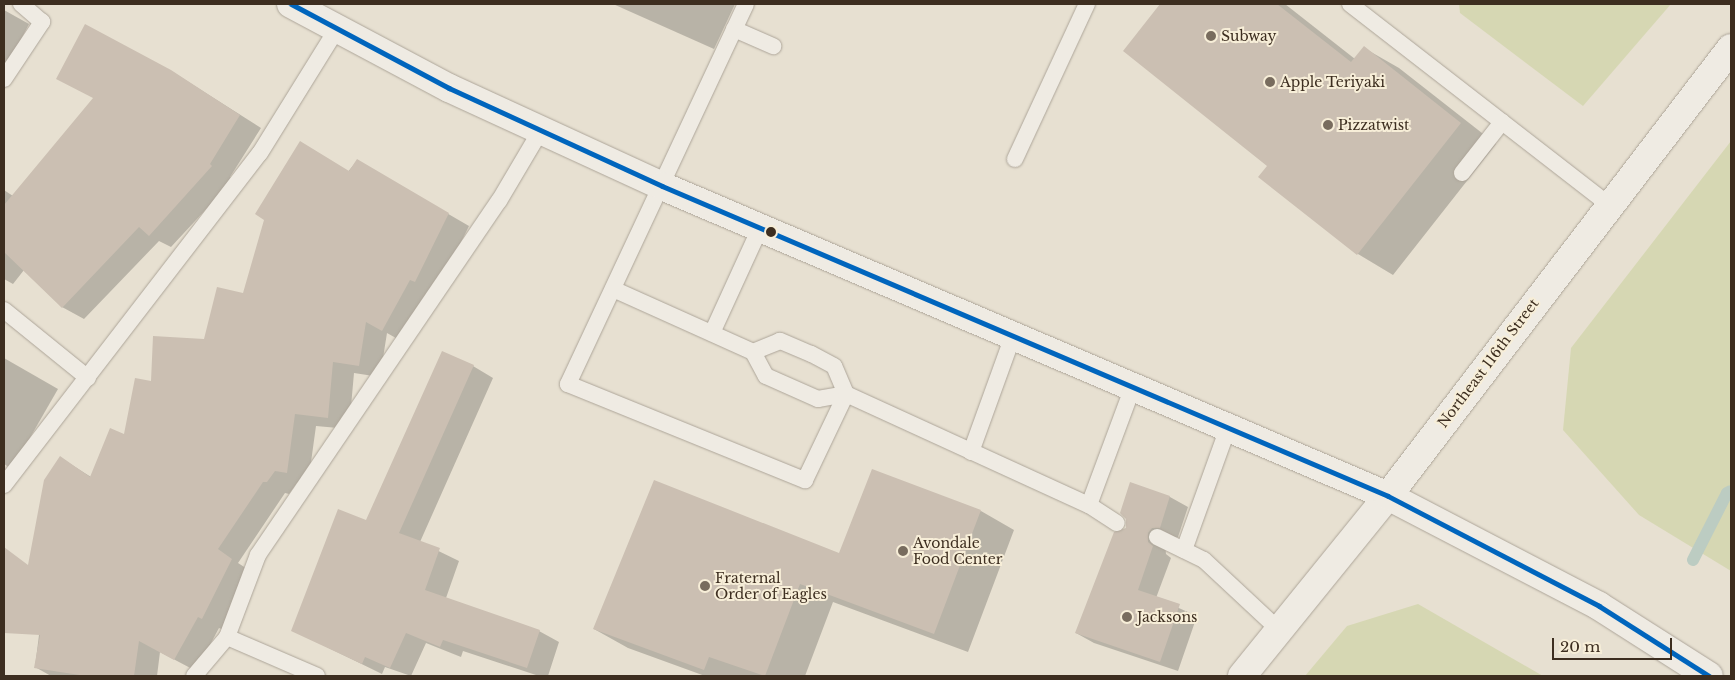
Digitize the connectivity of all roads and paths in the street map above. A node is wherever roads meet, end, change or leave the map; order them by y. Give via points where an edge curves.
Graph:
1 (21, 4) edge
2 (291, 4) edge
3 (746, 4) edge
4 (1087, 4) edge
5 (1350, 4) edge
6 (337, 29) junction
7 (734, 29) junction
8 (773, 46) dead end
9 (1731, 48) edge
10 (4, 79) edge
11 (1502, 122) junction
12 (541, 130) junction
13 (1015, 159) dead end
14 (1462, 172) dead end
15 (662, 186) junction
16 (1609, 205) junction
17 (760, 228) junction
18 (614, 289) junction
19 (4, 310) edge
20 (712, 333) junction
21 (1014, 336) junction
22 (753, 352) junction
23 (88, 378) junction
24 (1133, 387) junction
25 (846, 394) junction
26 (1228, 428) junction
27 (971, 452) junction
28 (4, 485) edge
29 (1388, 496) junction
30 (1089, 505) junction
31 (1117, 523) dead end
32 (1157, 537) dead end
33 (1184, 550) junction
34 (1278, 630) junction
35 (227, 637) junction
36 (194, 676) edge
37 (317, 676) edge
38 (1242, 676) edge
39 (1709, 676) edge

1 - 10 lane via 42,22
2 - 6 main road
3 - 7 lane
4 - 13 lane
5 - 11 lane
6 - 12 main road via 448,88
6 - 23 lane via 260,153
7 - 8 lane
7 - 15 lane
9 - 16 main road, Northeast 116th Street
11 - 14 lane
11 - 16 lane
12 - 15 main road
12 - 35 lane via 499,201 258,555
15 - 17 main road
15 - 18 lane
16 - 29 main road, Northeast 116th Street
17 - 20 lane
17 - 21 main road
18 - 20 lane
18 - 25 lane via 568,384 805,480
19 - 23 lane
20 - 22 lane
21 - 24 main road
21 - 27 lane
22 - 25 lane via 766,376 788,386 818,399
22 - 25 lane via 780,341 811,354 834,366
23 - 28 lane
24 - 26 main road
24 - 30 lane
25 - 27 lane
26 - 29 main road
26 - 33 lane
27 - 30 lane
29 - 34 main road, Northeast 116th Street
29 - 39 main road via 1599,606
30 - 31 lane
32 - 33 lane
33 - 34 lane via 1204,560
34 - 38 main road, Northeast 116th Street
35 - 36 lane
35 - 37 lane

